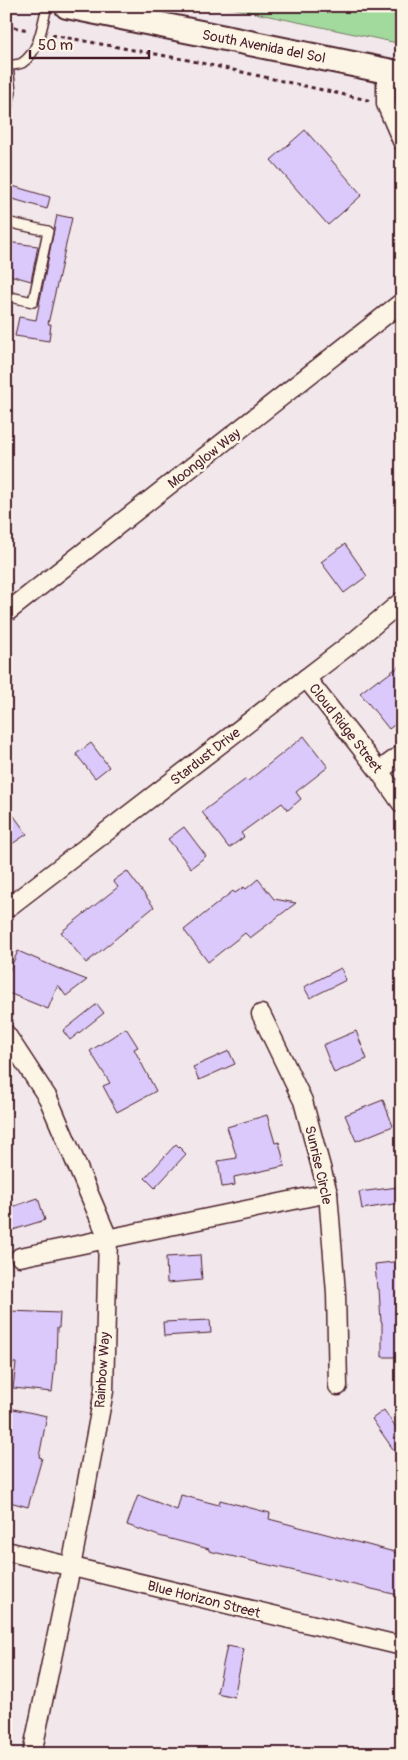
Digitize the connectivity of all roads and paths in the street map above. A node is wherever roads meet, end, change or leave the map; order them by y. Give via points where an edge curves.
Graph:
1 (46, 6) edge
2 (67, 6) edge
3 (6, 26) edge
4 (41, 33) junction
5 (7, 66) edge
6 (394, 73) edge
7 (386, 104) junction
8 (6, 114) edge
9 (402, 141) edge
10 (6, 222) edge
11 (6, 296) edge
12 (402, 302) edge
13 (402, 601) edge
14 (6, 613) edge
15 (306, 678) junction
16 (402, 754) edge
17 (379, 771) junction
18 (402, 804) edge
19 (6, 909) edge
20 (262, 1014) dead end
21 (6, 1034) edge
22 (328, 1193) junction
23 (108, 1238) junction
24 (20, 1257) dead end
25 (338, 1386) dead end
26 (6, 1551) edge
27 (71, 1567) junction
28 (402, 1646) edge
29 (32, 1754) edge

1 - 4 lane
2 - 6 street, South Avenida del Sol
3 - 4 path
4 - 5 lane via 34,50 21,64
4 - 7 path via 188,60
5 - 8 lane via 11,92
6 - 7 street
7 - 9 street
10 - 11 lane via 48,231 33,302
12 - 14 street, Moonglow Way
13 - 15 street, Stardust Drive
15 - 17 street, Cloud Ridge Street
15 - 19 street, Stardust Drive
16 - 17 street
17 - 18 street, Cloud Ridge Street
20 - 22 street, Sunrise Circle via 303,1101
21 - 23 street, Rainbow Way via 48,1098
22 - 23 street
22 - 25 street, Sunrise Circle via 336,1293
23 - 24 street
23 - 27 street, Rainbow Way via 104,1391
26 - 27 street, Blue Horizon Street
27 - 28 street, Blue Horizon Street
27 - 29 street, Rainbow Way

